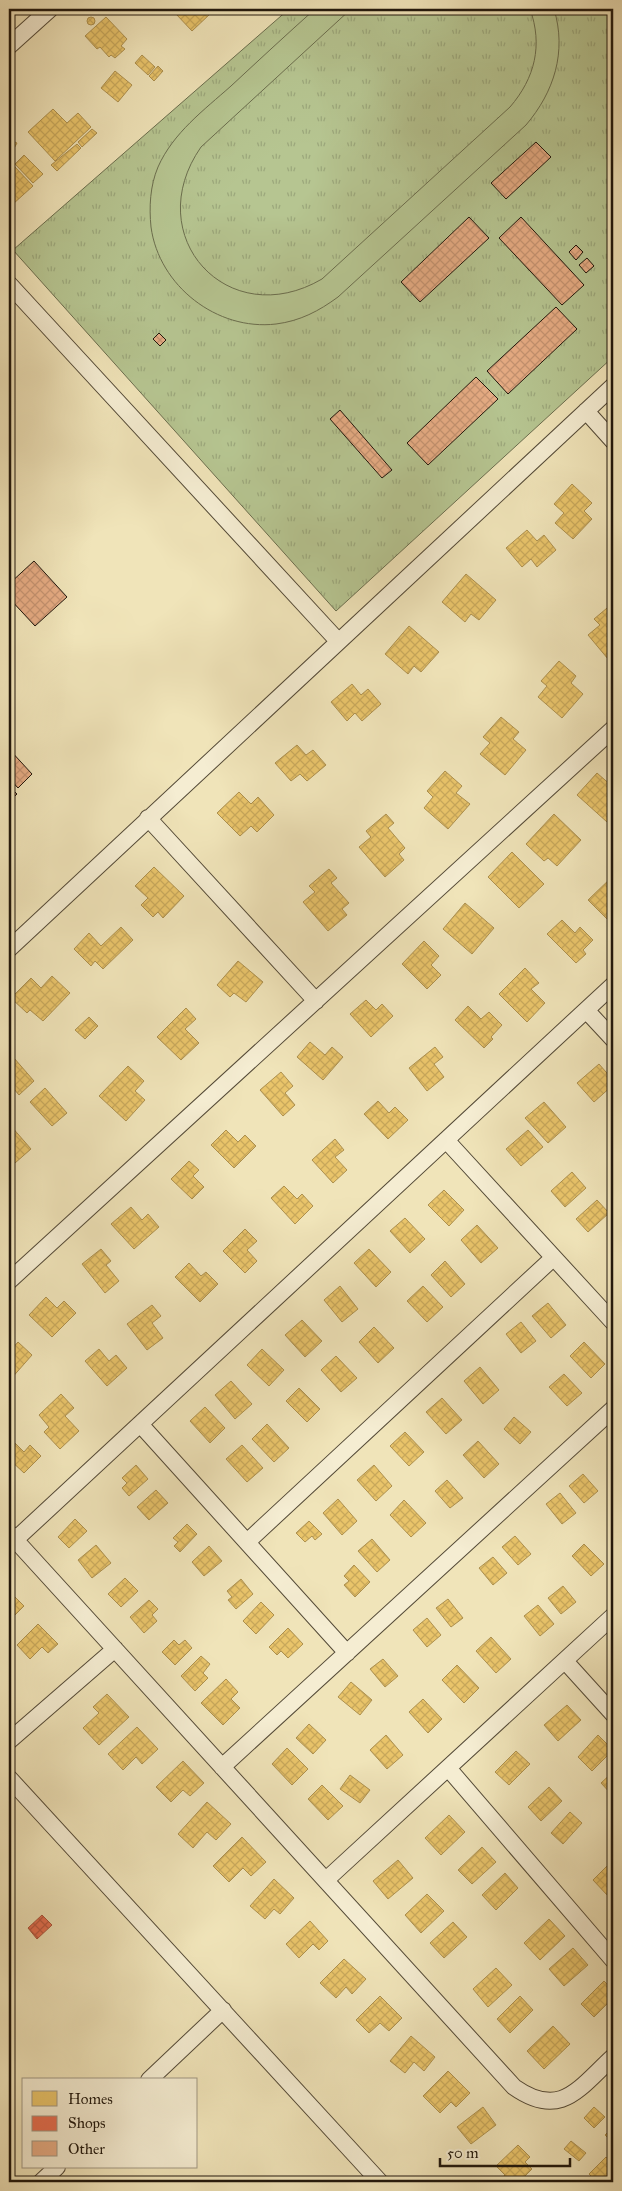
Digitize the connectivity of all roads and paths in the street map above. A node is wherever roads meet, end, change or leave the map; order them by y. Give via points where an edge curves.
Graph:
1 (50, 9) edge
2 (9, 46) edge
3 (9, 284) edge
4 (613, 386) edge
5 (586, 411) junction
6 (613, 441) edge
7 (338, 641) junction
8 (610, 739) edge
9 (148, 818) junction
10 (9, 949) edge
11 (613, 985) edge
12 (316, 1001) junction
13 (586, 1010) junction
14 (613, 1039) edge
15 (446, 1140) junction
16 (553, 1258) junction
17 (9, 1281) edge
18 (613, 1322) edge
19 (613, 1409) edge
20 (140, 1424) junction
21 (12, 1536) edge
22 (246, 1542) junction
23 (613, 1616) edge
24 (114, 1649) junction
25 (347, 1653) junction
26 (564, 1661) junction
27 (613, 1714) edge
28 (9, 1741) edge
29 (222, 1767) junction
30 (448, 1768) junction
31 (9, 1778) edge
32 (326, 1880) junction
33 (613, 1960) edge
34 (223, 2010) junction
35 (613, 2057) edge
36 (151, 2078) edge
37 (56, 2168) edge
38 (41, 2182) edge
39 (380, 2182) edge

1 - 2 street
3 - 7 street
4 - 5 street
5 - 6 street
5 - 7 street
7 - 9 street
8 - 12 street
9 - 10 street
9 - 12 street
11 - 13 street
12 - 17 street
13 - 14 street
13 - 15 street
15 - 16 street
15 - 20 street
16 - 18 street
16 - 22 street
19 - 25 street
20 - 21 street
20 - 22 street
21 - 24 street
22 - 25 street
23 - 26 street
24 - 28 street
24 - 29 street
25 - 29 street
26 - 27 street
26 - 30 street
29 - 32 street
30 - 32 street
30 - 33 street
31 - 34 street
32 - 35 street via 514,2087 530,2098 557,2102 575,2092
34 - 36 street
34 - 39 street
37 - 38 street

